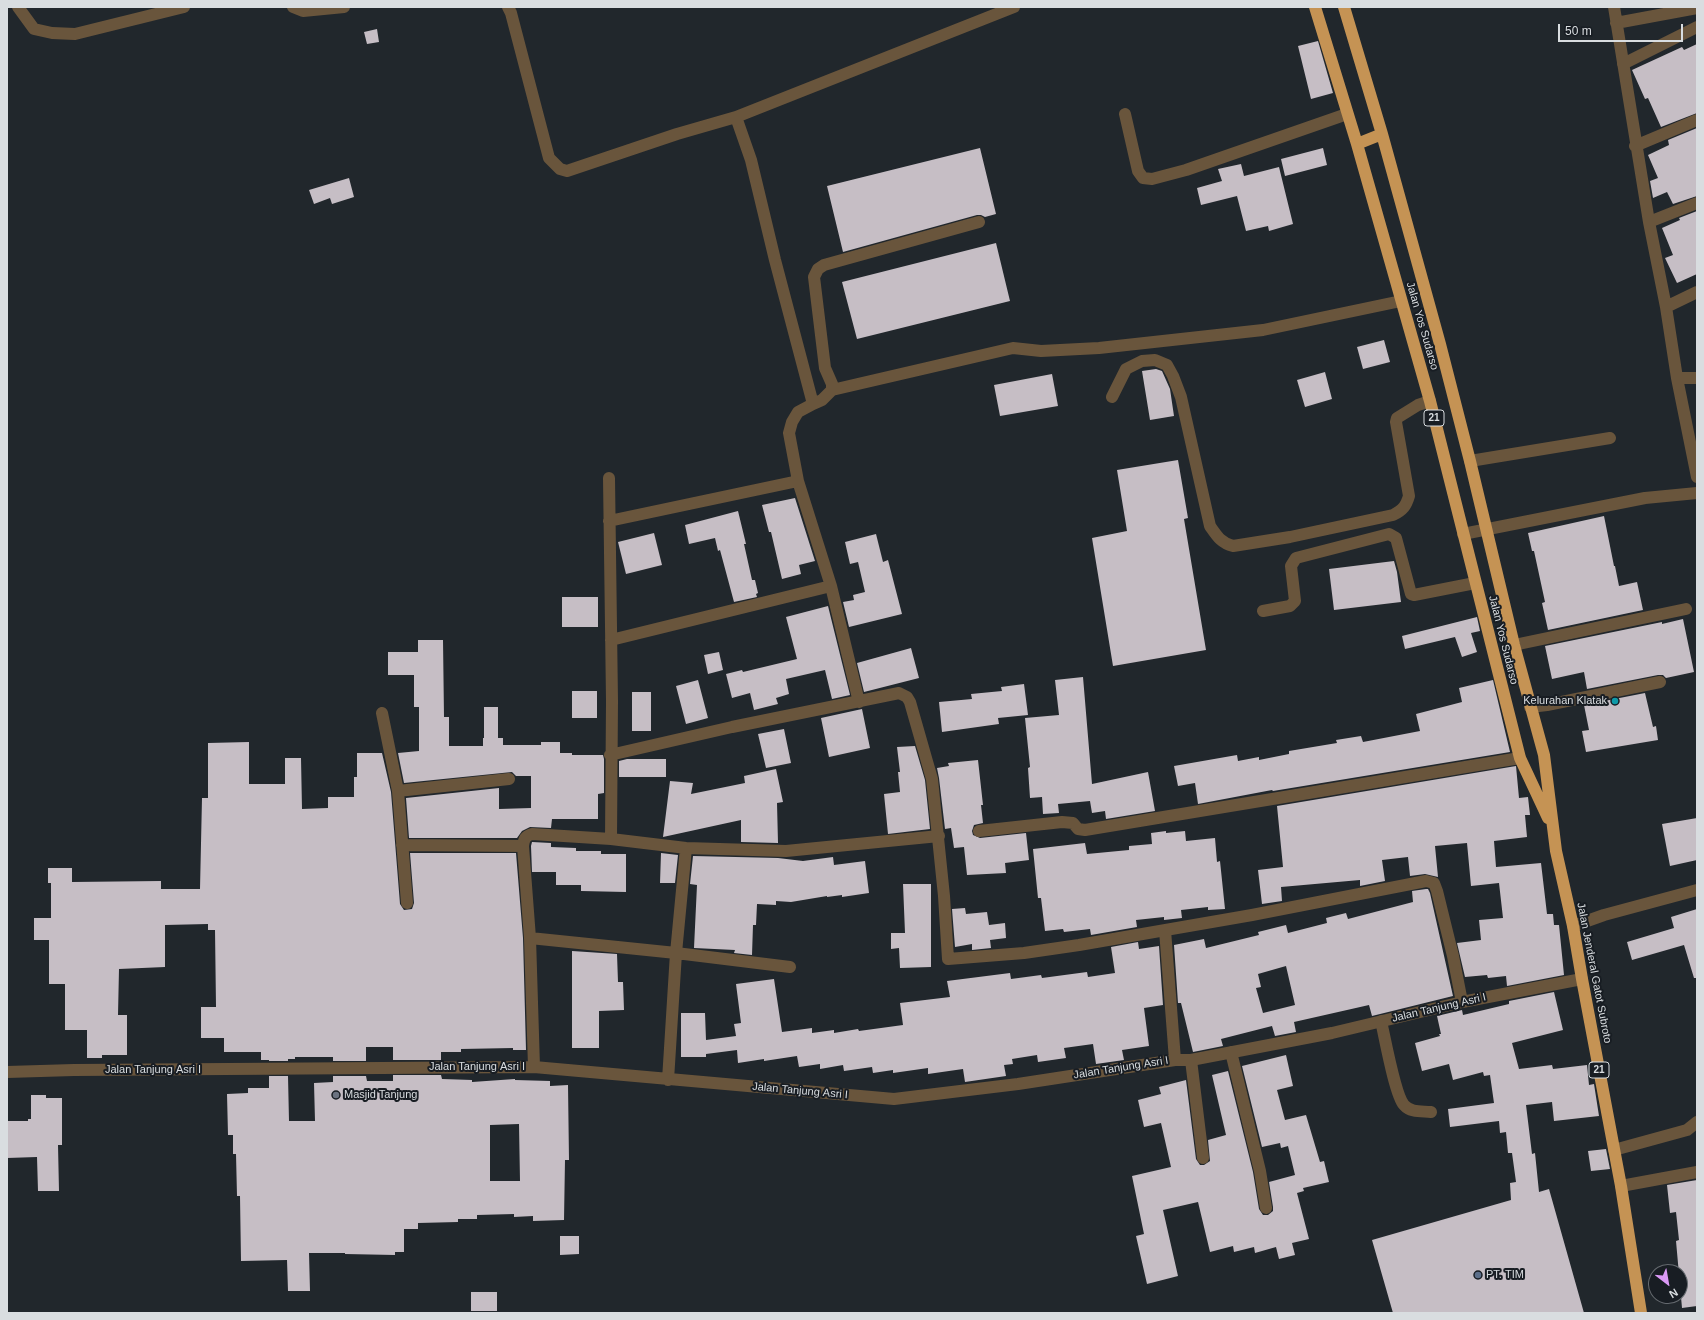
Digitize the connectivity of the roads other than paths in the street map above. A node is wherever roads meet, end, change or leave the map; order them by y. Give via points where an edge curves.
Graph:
1 (18, 7) edge
2 (184, 7) edge
3 (293, 7) edge
4 (344, 7) edge
5 (508, 7) edge
6 (1014, 7) edge
7 (1315, 7) edge
8 (1344, 7) edge
9 (1614, 7) edge
10 (1697, 8) edge
11 (1616, 23) junction
12 (1697, 27) edge
13 (1623, 64) junction
14 (1124, 114) dead end
15 (1347, 114) junction
16 (736, 117) junction
17 (1697, 120) edge
18 (1382, 134) junction
19 (1357, 144) junction
20 (1635, 146) junction
21 (1697, 203) edge
22 (979, 222) dead end
23 (1649, 222) junction
24 (1697, 292) edge
25 (1401, 301) junction
26 (1666, 307) junction
27 (1677, 378) junction
28 (1697, 378) edge
29 (832, 390) junction
30 (1112, 397) dead end
31 (1430, 401) junction
32 (813, 404) junction
33 (1610, 438) dead end
34 (1470, 461) junction
35 (1697, 477) edge
36 (609, 478) dead end
37 (798, 481) junction
38 (1697, 492) edge
39 (609, 521) junction
40 (1486, 529) junction
41 (1463, 534) junction
42 (1475, 582) junction
43 (831, 586) junction
44 (1686, 609) dead end
45 (1262, 611) dead end
46 (611, 640) junction
47 (1514, 645) junction
48 (1660, 682) dead end
49 (860, 702) junction
50 (1530, 707) junction
51 (382, 713) dead end
52 (610, 755) junction
53 (1520, 758) junction
54 (509, 779) dead end
55 (398, 791) junction
56 (1552, 828) junction
57 (979, 831) dead end
58 (939, 836) junction
59 (611, 839) junction
60 (402, 845) junction
61 (523, 846) junction
62 (686, 848) junction
63 (1697, 890) edge
64 (406, 903) dead end
65 (1573, 926) junction
66 (1165, 930) junction
67 (530, 938) junction
68 (676, 953) junction
69 (790, 967) dead end
70 (1582, 978) junction
71 (1462, 1002) junction
72 (1381, 1021) junction
73 (1231, 1052) junction
74 (1175, 1060) junction
75 (1191, 1060) junction
76 (534, 1066) junction
77 (7, 1072) edge
78 (668, 1080) junction
79 (1431, 1112) dead end
80 (1697, 1122) edge
81 (1614, 1150) junction
82 (1203, 1158) dead end
83 (1697, 1172) edge
84 (1621, 1186) junction
85 (1266, 1208) dead end
86 (1641, 1313) edge

1 - 2 street via 34,29 75,34
3 - 4 street via 303,11
5 - 16 street via 549,158 560,169 567,171
6 - 16 street
7 - 15 highway, Jalan Yos Sudarso / 21
8 - 18 highway, Jalan Yos Sudarso / 21
9 - 11 street
10 - 11 street
11 - 13 street
12 - 13 street
13 - 20 street
14 - 15 street via 1138,171 1143,178 1152,179 1186,170
15 - 19 highway, Jalan Yos Sudarso / 21
16 - 32 street via 751,160
17 - 20 street
18 - 19 highway
18 - 34 highway, Jalan Yos Sudarso / 21
19 - 25 highway, Jalan Yos Sudarso / 21
20 - 23 street
21 - 23 street
22 - 29 street via 824,265 818,269 814,278 825,368
23 - 26 street
24 - 26 street
25 - 29 street via 1263,330 1099,348 1041,351 1013,348
25 - 31 highway, Jalan Yos Sudarso / 21
26 - 27 street
27 - 28 street
27 - 35 street
29 - 32 street via 822,400
30 - 31 street via 1126,369 1142,361 1155,360 1167,365 1181,397 1210,526 1218,538 1233,546 1298,535 1393,515 1401,511 1409,496 1396,418
31 - 41 highway, Jalan Yos Sudarso / 21
32 - 37 street via 798,412 789,432
33 - 34 street
34 - 40 highway, Jalan Yos Sudarso / 21
36 - 39 street
37 - 39 street
37 - 43 street
38 - 40 street via 1645,498
39 - 46 street
40 - 41 street
40 - 47 highway, Jalan Yos Sudarso / 21
41 - 42 highway, Jalan Yos Sudarso / 21
42 - 45 street via 1411,594 1396,538 1390,534 1296,558 1291,566 1295,601 1290,606
42 - 53 highway, Jalan Yos Sudarso / 21
43 - 46 street
43 - 49 street
44 - 47 street
46 - 52 street
47 - 50 highway, Jalan Yos Sudarso / 21
48 - 50 street
49 - 52 street via 732,727
49 - 58 street via 899,693 910,702 932,779
50 - 56 highway, Jalan Yos Sudarso / 21 via 1544,755
51 - 55 street
52 - 59 street
53 - 56 highway, Jalan Yos Sudarso / 21
53 - 57 street via 1085,830 1078,829 1073,823 1062,822
54 - 55 street
55 - 60 street
56 - 65 highway, Jalan Jenderal Gatot Subroto / 21
58 - 62 street via 786,851
58 - 66 street via 948,959 1032,952
59 - 61 street via 532,834 524,840
59 - 62 street
60 - 61 street
60 - 64 street
61 - 67 street
62 - 68 street
63 - 65 street
65 - 70 highway, Jalan Jenderal Gatot Subroto / 21
66 - 71 street via 1426,881 1434,883 1438,891
66 - 74 street
67 - 68 street
67 - 76 street
68 - 69 street
68 - 78 street
70 - 71 street, Jalan Tanjung Asri I
70 - 81 highway, Jalan Jenderal Gatot Subroto / 21
71 - 72 street, Jalan Tanjung Asri I
72 - 73 street, Jalan Tanjung Asri I
72 - 79 street via 1396,1087 1404,1105 1412,1110
73 - 75 street, Jalan Tanjung Asri I
73 - 85 street via 1260,1170
74 - 75 street, Jalan Tanjung Asri I
74 - 78 street, Jalan Tanjung Asri I via 1018,1084 894,1099
75 - 82 street
76 - 77 street, Jalan Tanjung Asri I
76 - 78 street, Jalan Tanjung Asri I
80 - 81 street via 1687,1130
81 - 84 highway, Jalan Jenderal Gatot Subroto / 21
83 - 84 street
84 - 86 highway, Jalan Jenderal Gatot Subroto / 21

